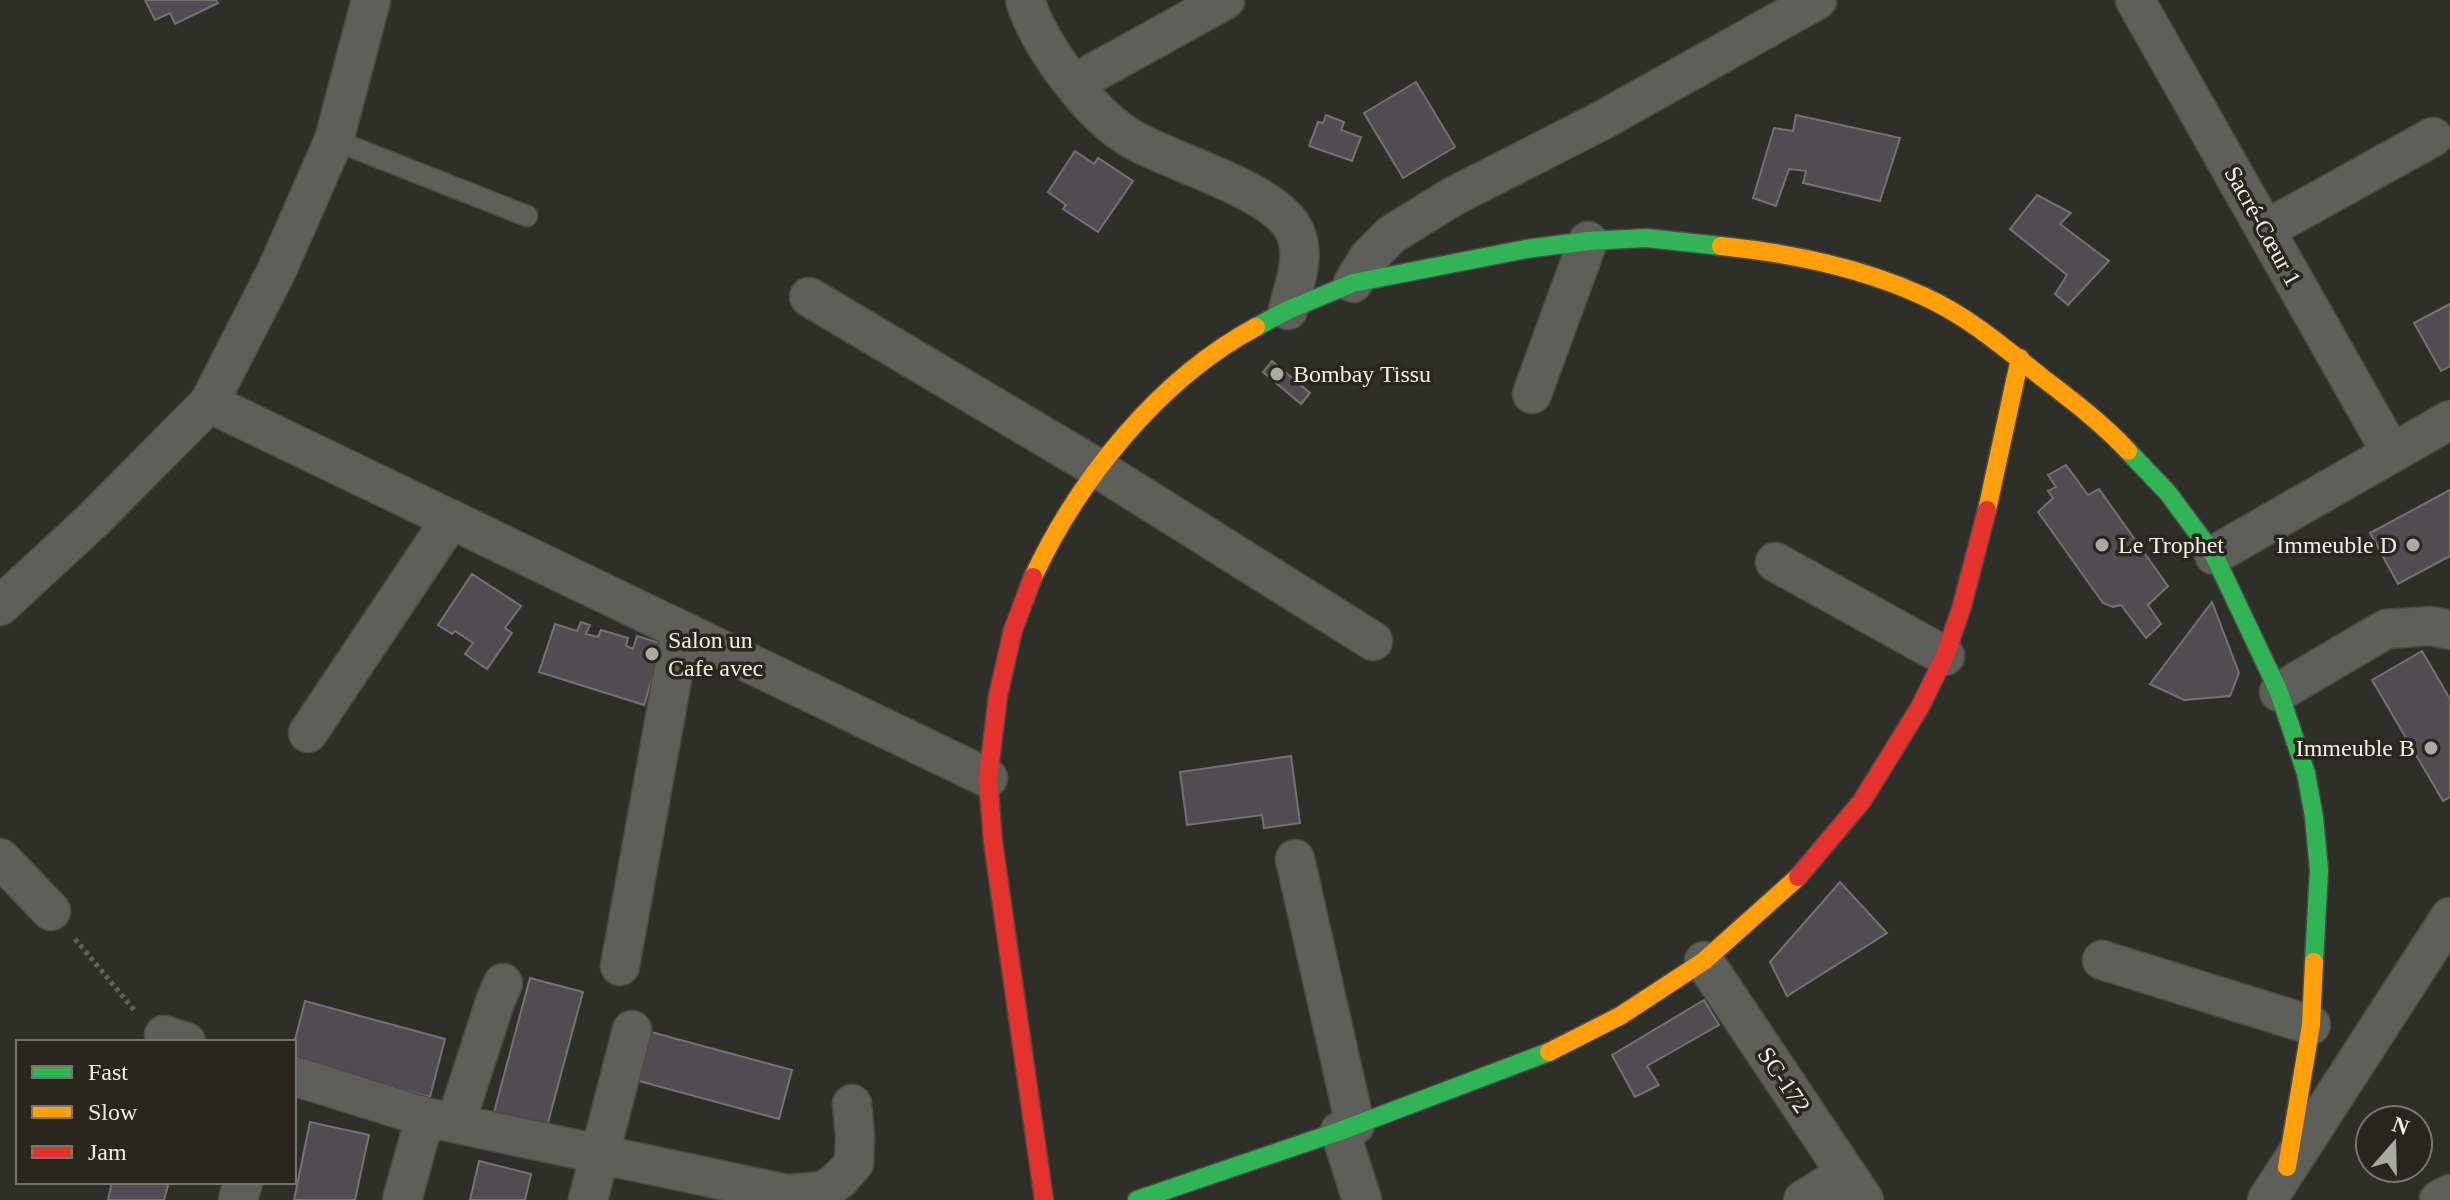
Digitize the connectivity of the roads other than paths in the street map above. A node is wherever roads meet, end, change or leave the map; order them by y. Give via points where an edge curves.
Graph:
1 (371, 0) edge
2 (1025, 0) edge
3 (1225, 0) edge
4 (1817, 0) edge
5 (2135, 0) edge
6 (1075, 83) junction
7 (2433, 137) dead end
8 (334, 140) junction
9 (527, 216) dead end
10 (2265, 230) junction
11 (1588, 241) junction
12 (1353, 283) junction
13 (809, 297) dead end
14 (1288, 310) junction
15 (2020, 358) junction
16 (1532, 394) dead end
17 (209, 403) junction
18 (2450, 420) edge
19 (2391, 452) junction
20 (1097, 468) junction
21 (451, 519) junction
22 (2214, 555) junction
23 (1775, 562) dead end
24 (0, 606) edge
25 (681, 630) junction
26 (2450, 630) edge
27 (1373, 641) dead end
28 (1945, 656) junction
29 (2279, 692) junction
30 (308, 733) dead end
31 (988, 778) junction
32 (0, 858) edge
33 (1295, 859) dead end
34 (51, 911) road end
35 (2450, 917) edge
36 (2102, 960) dead end
37 (1704, 961) junction
38 (620, 966) dead end
39 (503, 983) dead end
40 (2311, 1025) junction
41 (632, 1030) dead end
42 (296, 1077) edge
43 (852, 1104) dead end
44 (441, 1119) junction
45 (1347, 1128) junction
46 (601, 1154) junction
47 (2287, 1167) junction
48 (1855, 1186) edge
49 (742, 1194) edge
50 (2450, 1194) edge
51 (402, 1200) edge
52 (588, 1200) edge
53 (1044, 1200) edge
54 (1137, 1200) edge
55 (1362, 1200) edge
56 (1803, 1200) edge
57 (2267, 1200) edge
58 (2439, 1200) edge

1 - 8 street
2 - 6 street via 1037,32
3 - 6 street
4 - 12 street via 1442,203 1392,234
5 - 10 street, Sacré-Cœur 1
6 - 14 street via 1102,117 1130,139 1246,191 1282,213 1295,232 1301,258
7 - 10 street
8 - 9 lane
8 - 17 street via 277,270
10 - 19 street, Sacré-Cœur 1
11 - 12 street
11 - 15 street via 1646,238 1754,249 1858,272 1924,296
11 - 16 street
12 - 14 street
13 - 20 street
14 - 20 street via 1194,368
15 - 22 street via 2106,428 2168,493
15 - 28 street via 1983,528
17 - 21 street
17 - 24 street
18 - 19 street
19 - 22 street
20 - 27 street
20 - 31 street via 1049,543 1026,592 998,696
21 - 25 street
21 - 30 street
22 - 29 street
23 - 28 street
25 - 31 street
25 - 38 street
26 - 29 street via 2386,629
28 - 37 street via 1920,707 1847,820 1791,885
29 - 40 street via 2306,773 2318,857
31 - 53 street
32 - 34 street
33 - 45 street
35 - 47 street
36 - 40 street
37 - 45 street via 1620,1016 1555,1050
37 - 48 street, SC-172
39 - 44 street
40 - 47 street
41 - 46 street
42 - 44 street
43 - 49 street via 854,1163 840,1179 809,1194
44 - 46 street
44 - 51 street
45 - 54 street
45 - 55 street
46 - 49 street
46 - 52 street
47 - 57 street
48 - 56 street
50 - 58 street

